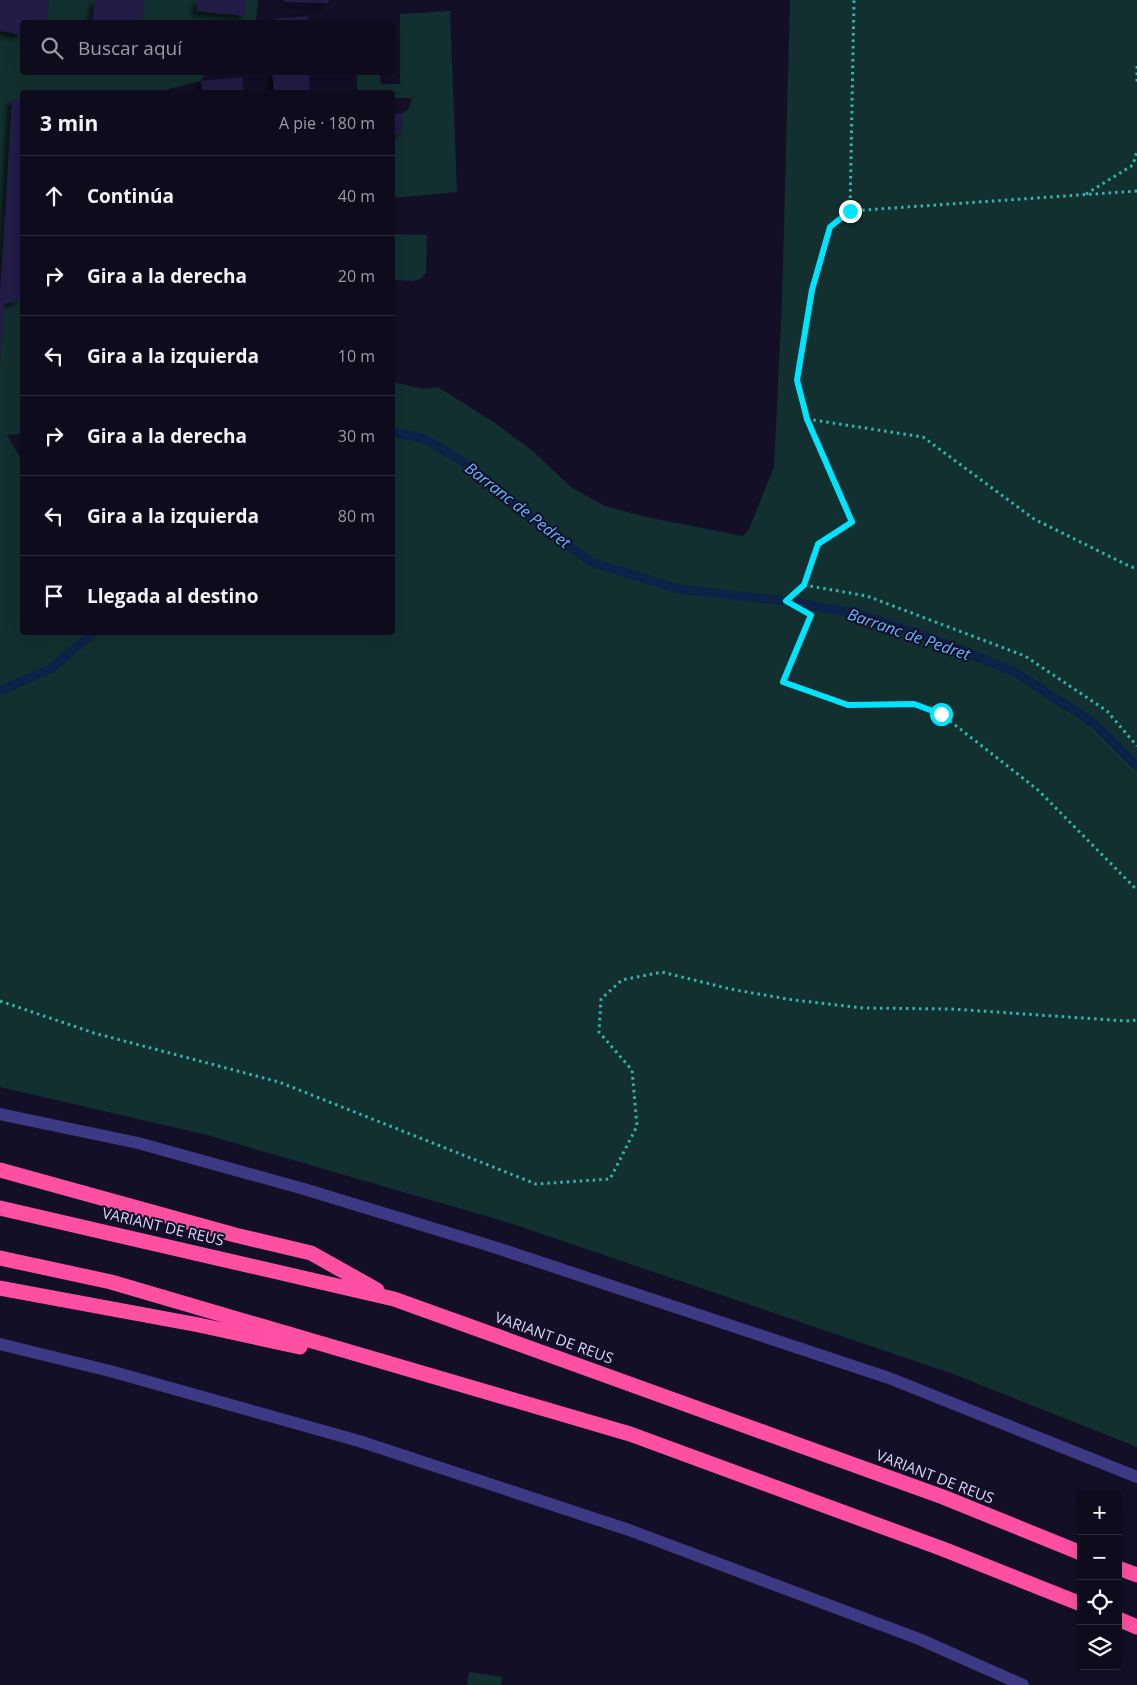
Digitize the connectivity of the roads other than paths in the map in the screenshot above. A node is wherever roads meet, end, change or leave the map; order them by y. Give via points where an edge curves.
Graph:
1 (0, 1114) edge
2 (0, 1170) edge
3 (0, 1208) edge
4 (0, 1258) edge
5 (0, 1288) edge
6 (394, 1299) junction
7 (0, 1344) edge
8 (434, 1377) junction
9 (1137, 1477) edge
10 (1077, 1551) edge
11 (1122, 1569) edge
12 (1137, 1575) edge
13 (1077, 1602) edge
14 (1122, 1621) edge
15 (1137, 1627) edge
16 (1023, 1685) edge

1 - 9 street via 138,1143 494,1247 889,1378
2 - 6 highway via 235,1235 311,1252
3 - 6 highway, VARIANT DE REUS
4 - 8 highway via 112,1282
5 - 8 highway via 199,1325
6 - 10 highway, VARIANT DE REUS via 943,1498
7 - 16 street via 110,1371 359,1441 628,1530 919,1639
8 - 13 highway via 630,1434 943,1549
11 - 12 highway
14 - 15 highway

